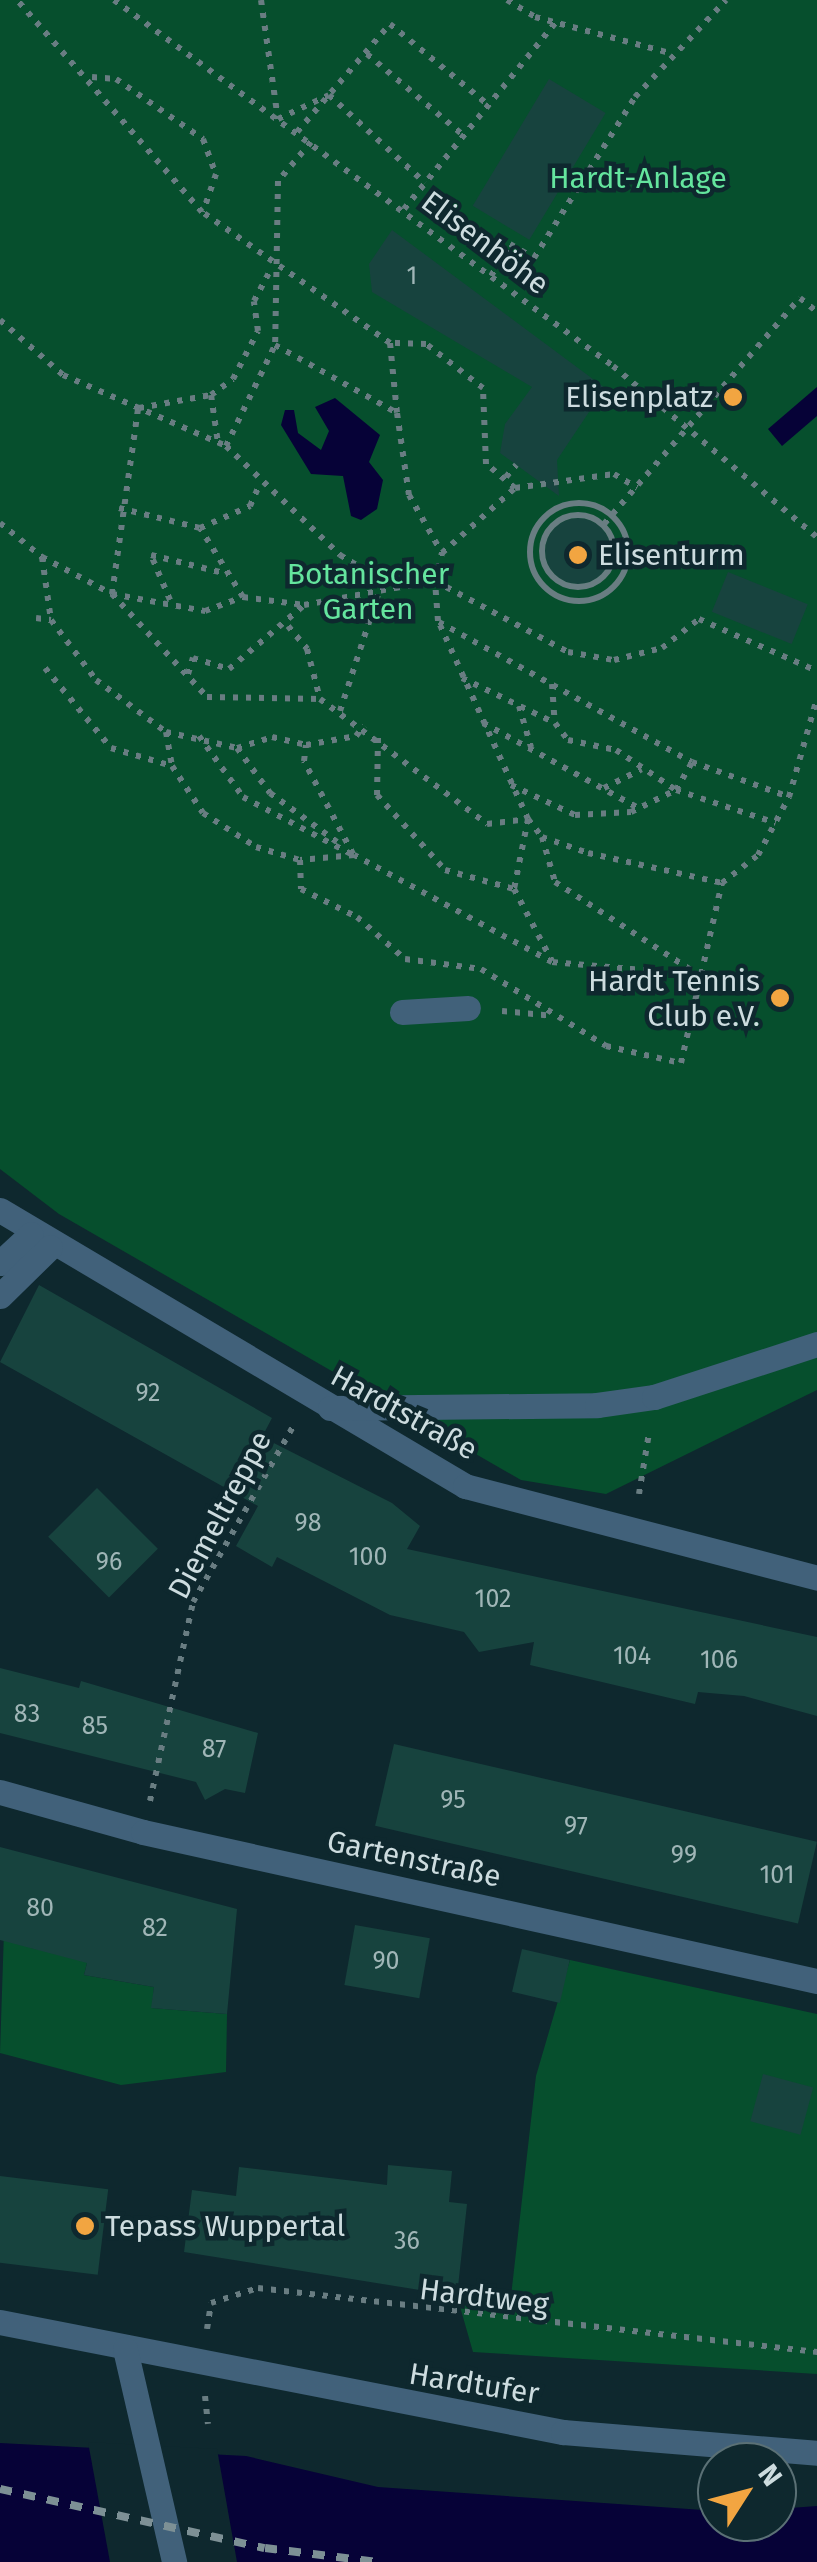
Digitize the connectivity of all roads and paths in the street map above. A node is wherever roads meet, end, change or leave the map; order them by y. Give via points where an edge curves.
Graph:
1 (17, 0) edge
2 (114, 0) edge
3 (261, 0) edge
4 (507, 0) edge
5 (726, 0) edge
6 (555, 23) junction
7 (367, 54) junction
8 (669, 54) junction
9 (91, 77) junction
10 (329, 95) junction
11 (487, 104) junction
12 (278, 118) junction
13 (297, 132) junction
14 (463, 134) junction
15 (312, 142) junction
16 (425, 182) junction
17 (404, 209) junction
18 (202, 212) junction
19 (516, 233) dead end
20 (510, 244) junction
21 (272, 268) junction
22 (491, 276) junction
23 (817, 312) edge
24 (0, 320) edge
25 (390, 342) junction
26 (275, 345) junction
27 (211, 395) junction
28 (138, 408) junction
29 (397, 413) junction
30 (686, 428) junction
31 (222, 444) junction
32 (516, 465) dead end
33 (506, 478) junction
34 (259, 486) junction
35 (515, 488) junction
36 (637, 488) junction
37 (118, 508) junction
38 (615, 513) junction
39 (0, 523) edge
40 (604, 524) junction
41 (200, 528) junction
42 (817, 536) edge
43 (442, 552) junction
44 (42, 556) junction
45 (230, 574) junction
46 (435, 581) junction
47 (394, 588) junction
48 (378, 592) junction
49 (112, 594) junction
50 (243, 597) junction
51 (170, 600) junction
52 (304, 605) junction
53 (36, 618) dead end
54 (51, 620) junction
55 (438, 621) junction
56 (288, 626) junction
57 (45, 668) dead end
58 (817, 671) edge
59 (188, 676) junction
60 (461, 678) junction
61 (552, 683) junction
62 (817, 698) edge
63 (320, 699) junction
64 (518, 705) junction
65 (340, 711) junction
66 (482, 722) junction
67 (554, 723) junction
68 (364, 726) junction
69 (166, 732) junction
70 (199, 736) junction
71 (378, 737) junction
72 (306, 745) junction
73 (531, 747) junction
74 (237, 748) junction
75 (692, 762) junction
76 (172, 766) junction
77 (644, 769) junction
78 (511, 785) junction
79 (603, 788) junction
80 (676, 790) junction
81 (789, 796) junction
82 (638, 808) junction
83 (528, 819) junction
84 (776, 823) junction
85 (542, 836) junction
86 (354, 855) junction
87 (300, 860) junction
88 (722, 883) junction
89 (514, 889) junction
90 (552, 962) junction
91 (700, 975) junction
92 (468, 1008) joint
93 (402, 1012) dead end
94 (556, 1016) junction
95 (0, 1210) edge
96 (40, 1240) junction
97 (0, 1263) edge
98 (0, 1296) edge
99 (817, 1344) edge
100 (654, 1397) junction
101 (320, 1402) junction
102 (632, 1537) junction
103 (817, 1578) edge
104 (156, 1775) dead end
105 (0, 1792) edge
106 (817, 1982) edge
107 (0, 2322) edge
108 (125, 2348) junction
109 (817, 2352) edge
110 (202, 2366) junction
111 (817, 2453) edge
112 (174, 2562) edge

1 - 9 path
2 - 12 path, Elisenhöhe
3 - 12 path
4 - 6 path
5 - 8 path
6 - 8 path
6 - 11 path
7 - 10 path
7 - 11 path via 390,24
7 - 14 path
8 - 20 path via 534,258
9 - 18 path
9 - 18 path via 116,79 203,139 216,174
10 - 12 path
10 - 13 path
10 - 16 path
11 - 14 path
12 - 13 path, Elisenhöhe
13 - 15 path, Elisenhöhe
14 - 16 path
15 - 17 path, Elisenhöhe
15 - 21 path via 278,181
16 - 17 path
17 - 22 path, Elisenhöhe
18 - 21 path
19 - 20 path
20 - 22 path
21 - 25 path
21 - 26 path
21 - 27 path via 254,301 258,330 233,378
22 - 30 path, Elisenhöhe
23 - 30 path via 800,298
24 - 28 path via 63,375
25 - 29 path
25 - 33 path via 426,344 483,388 486,464
26 - 29 path
26 - 31 path
27 - 28 path
27 - 31 path
28 - 31 path
28 - 37 path
29 - 43 path via 409,495
30 - 36 path
30 - 42 path, Elisenhöhe
31 - 34 path
32 - 33 path
33 - 35 path
34 - 41 path via 250,506
34 - 47 path
35 - 36 path via 614,474
35 - 43 path
36 - 38 path
37 - 41 path
37 - 49 path
38 - 38 path via 628,559 619,582 598,600 564,600 548,590 530,565 537,523 570,503
38 - 40 path
39 - 44 path
40 - 40 path via 572,515 551,526 541,552 552,577 579,588 604,576 614,542
41 - 45 path
43 - 46 path
44 - 49 path
44 - 54 path
45 - 50 path
45 - 51 path via 151,555
46 - 47 path
46 - 55 path
46 - 58 path via 568,652 614,660 662,648 699,618
47 - 48 path
48 - 52 path
48 - 65 path
49 - 51 path
49 - 59 path
50 - 51 path via 205,611
50 - 52 path
52 - 56 path
53 - 54 path
54 - 69 path via 96,680
55 - 60 path
55 - 61 path
56 - 59 path via 229,669 193,658
56 - 63 path via 308,648
57 - 76 path via 111,748
59 - 63 path via 207,697
60 - 64 path
60 - 66 path
61 - 67 path
61 - 75 path
62 - 81 path
63 - 65 path
64 - 67 path
64 - 73 path
65 - 68 path
66 - 73 path
66 - 78 path
67 - 77 path via 568,740 616,750
68 - 71 path
68 - 72 path via 356,736
69 - 70 path
69 - 76 path
70 - 74 path
70 - 86 path via 243,797
71 - 83 path via 488,824
71 - 89 path via 376,795 445,870
72 - 74 path via 272,738
72 - 86 path via 304,761
73 - 79 path
74 - 86 path via 270,792
75 - 80 path
75 - 81 path
76 - 87 path via 203,813 256,846
77 - 79 path
77 - 80 path
78 - 82 path via 575,815
78 - 83 path
79 - 82 path
80 - 82 path
80 - 84 path
81 - 84 path
83 - 85 path
83 - 89 path
84 - 88 path via 758,854
85 - 88 path
85 - 91 path via 555,882
86 - 87 path
86 - 90 path
87 - 94 path via 301,890 358,917 405,959 481,968
88 - 91 path
89 - 90 path
90 - 91 path
91 - 94 path via 681,1062 606,1046
92 - 93 street
92 - 94 path
95 - 96 street, Hardtstraße
96 - 97 street
96 - 98 street
96 - 101 street, Hardtstraße
99 - 100 street
100 - 101 street
100 - 102 path
101 - 102 street, Hardtstraße via 464,1486
101 - 104 path, Diemeltreppe via 193,1602
102 - 103 street, Hardtstraße
105 - 106 street, Gartenstraße via 143,1832
107 - 108 street, Hardtufer
108 - 110 street, Hardtufer
108 - 112 street
109 - 110 path, Hardtweg via 258,2288 211,2303
110 - 111 street, Hardtufer via 563,2432

